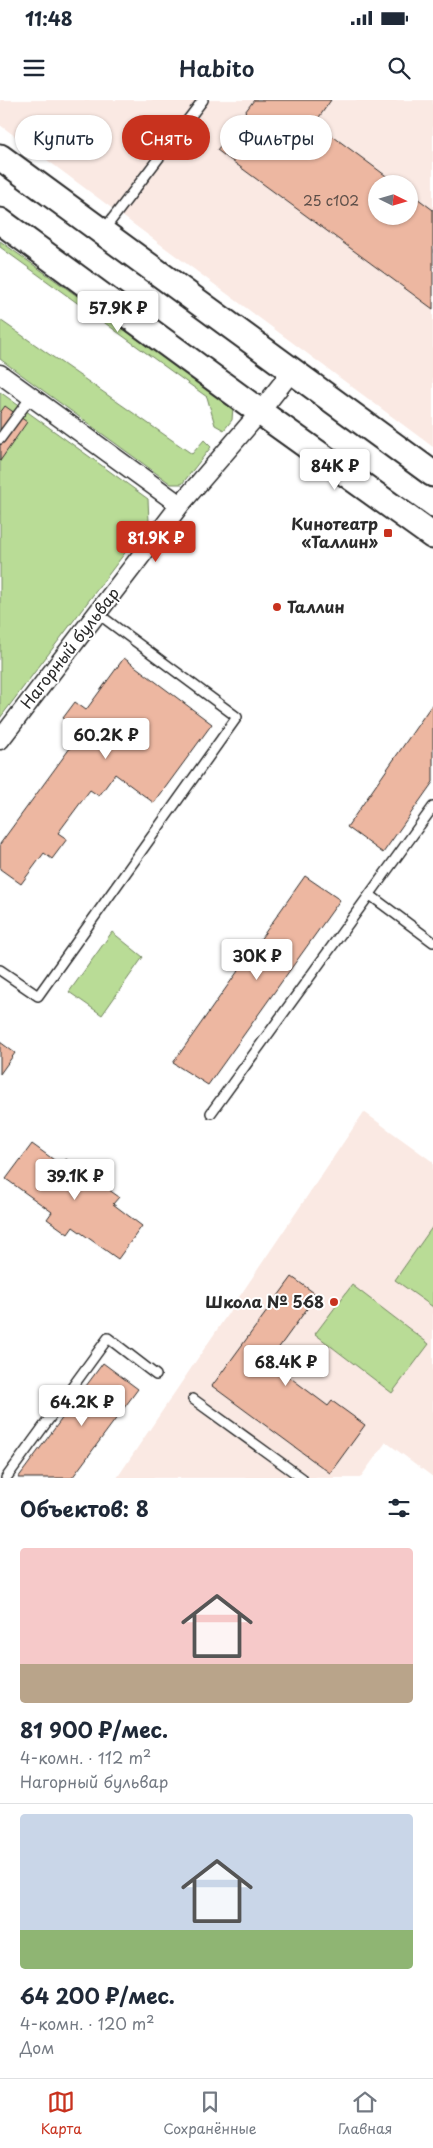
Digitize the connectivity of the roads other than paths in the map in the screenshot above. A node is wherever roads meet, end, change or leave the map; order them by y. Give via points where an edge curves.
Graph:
1 (203, 100) edge
2 (0, 157) edge
3 (0, 221) edge
4 (103, 231) junction
5 (292, 371) junction
6 (0, 374) edge
7 (31, 397) junction
8 (260, 412) junction
9 (0, 439) edge
10 (433, 474) edge
11 (180, 505) junction
12 (433, 536) edge
13 (97, 613) junction
14 (0, 740) edge
15 (433, 807) edge
16 (370, 895) junction
17 (433, 942) edge
18 (0, 970) edge
19 (211, 1113) dead end
20 (156, 1375) dead end
21 (193, 1399) dead end
22 (6, 1478) edge
23 (302, 1478) edge

1 - 4 lane
2 - 4 main road
3 - 8 main road
4 - 5 main road
5 - 8 street, Нагорный бульвар
5 - 10 main road
6 - 7 street
7 - 9 lane
7 - 11 street
8 - 11 street, Нагорный бульвар
8 - 12 main road
11 - 13 street, Нагорный бульвар
13 - 14 street, Нагорный бульвар
13 - 18 lane via 237,717 38,996
15 - 16 lane
16 - 17 lane
16 - 19 lane
20 - 22 lane via 108,1338
21 - 23 lane

